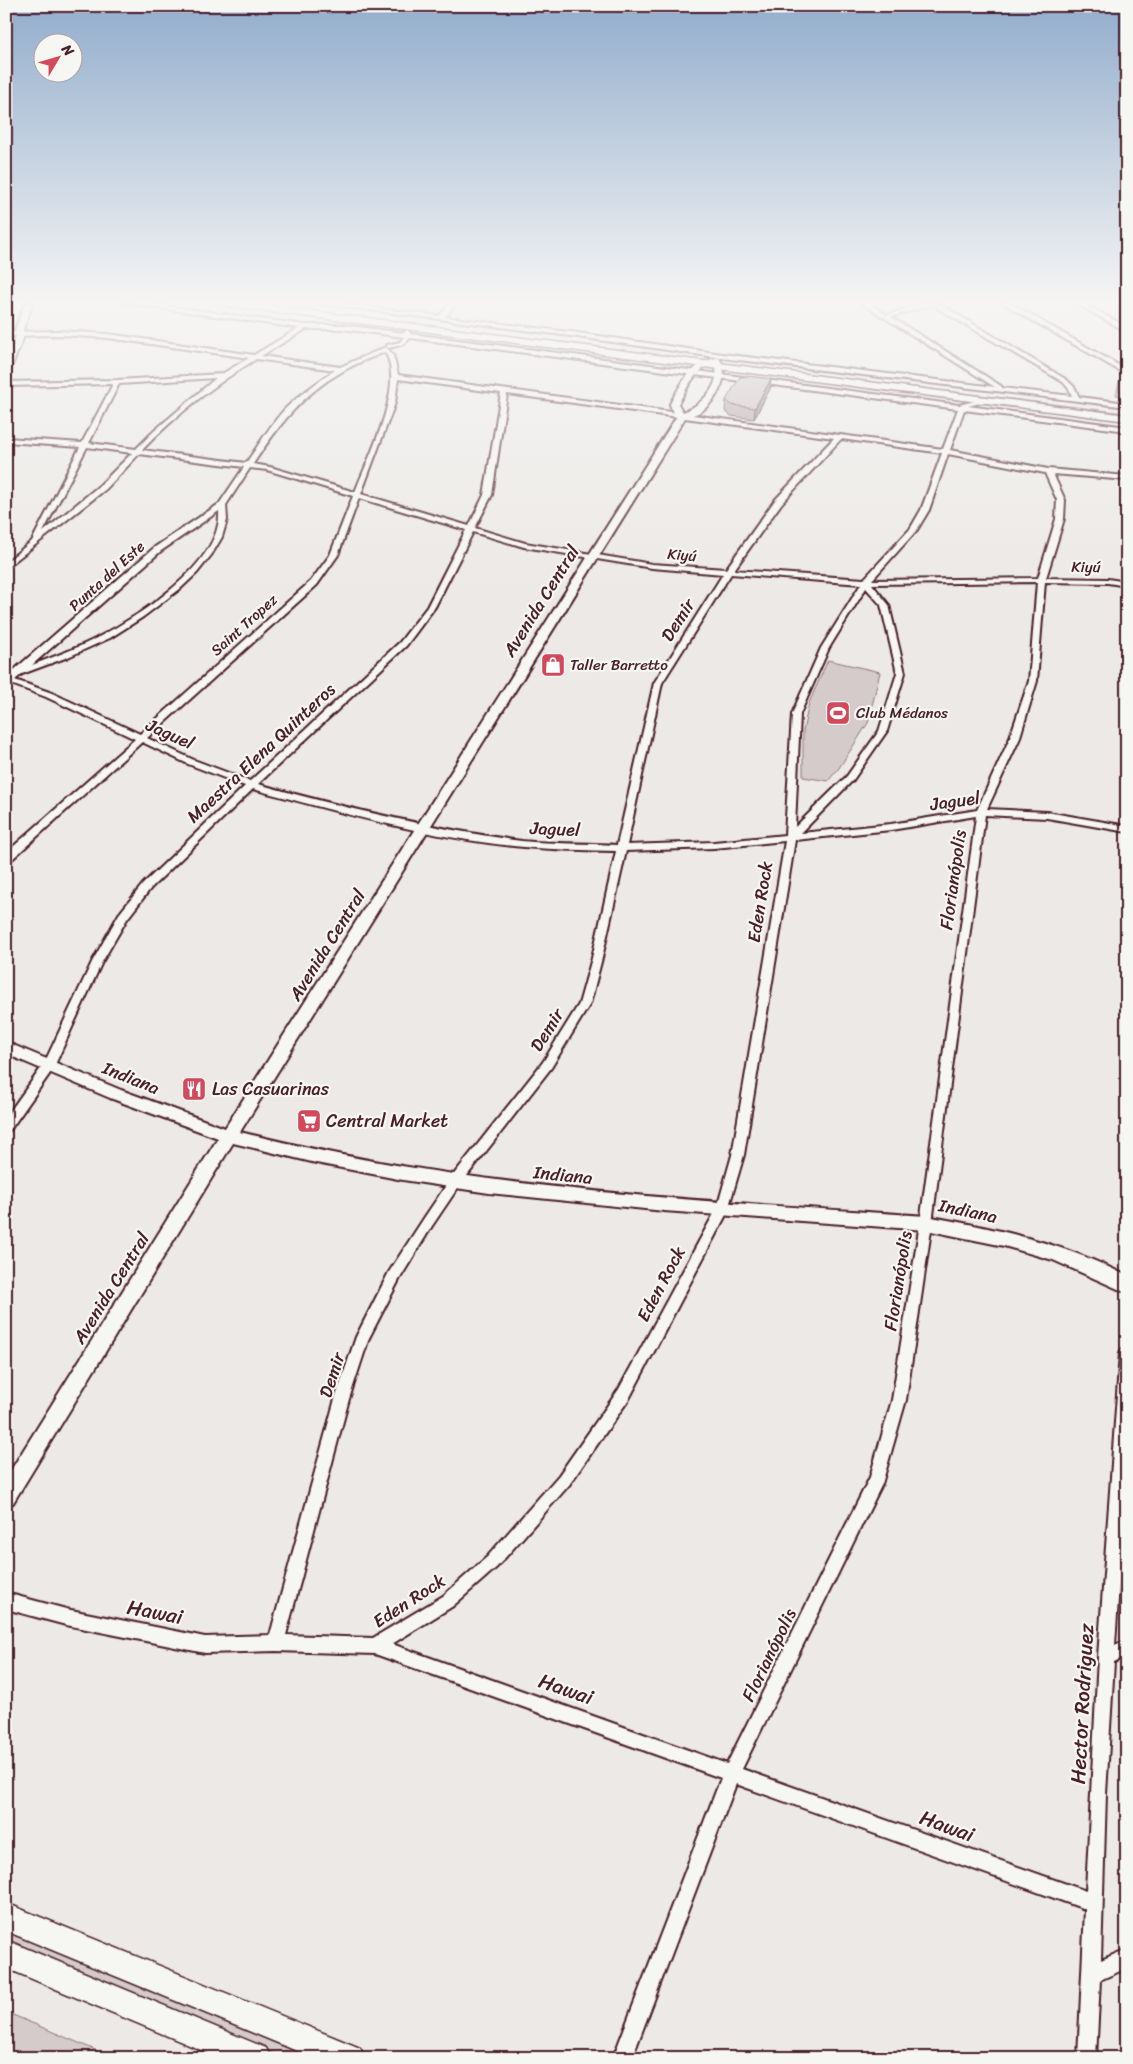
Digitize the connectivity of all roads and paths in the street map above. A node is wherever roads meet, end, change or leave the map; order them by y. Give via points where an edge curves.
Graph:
1 (108, 399) edge
2 (195, 399) edge
3 (301, 399) edge
4 (393, 399) edge
5 (503, 399) edge
6 (553, 399) edge
7 (677, 399) edge
8 (705, 399) edge
9 (923, 399) edge
10 (981, 399) edge
11 (1042, 399) edge
12 (1079, 399) edge
13 (986, 400) junction
14 (1127, 405) edge
15 (962, 406) junction
16 (1127, 412) edge
17 (682, 416) junction
18 (1127, 418) edge
19 (1127, 429) edge
20 (840, 437) junction
21 (6, 440) edge
22 (85, 445) junction
23 (136, 452) junction
24 (944, 452) junction
25 (247, 465) junction
26 (1048, 472) junction
27 (1127, 478) edge
28 (358, 495) junction
29 (222, 504) junction
30 (469, 530) junction
31 (33, 543) junction
32 (592, 556) junction
33 (6, 566) edge
34 (728, 572) junction
35 (1041, 580) junction
36 (866, 582) junction
37 (1127, 584) edge
38 (9, 680) edge
39 (140, 738) junction
40 (251, 785) junction
41 (982, 812) junction
42 (424, 829) junction
43 (1127, 829) edge
44 (790, 838) junction
45 (622, 848) junction
46 (6, 859) edge
47 (6, 1048) edge
48 (49, 1066) junction
49 (6, 1127) edge
50 (230, 1136) junction
51 (455, 1182) junction
52 (723, 1209) junction
53 (926, 1223) junction
54 (1127, 1285) edge
55 (1127, 1353) edge
56 (6, 1496) edge
57 (6, 1601) edge
58 (276, 1643) junction
59 (374, 1646) junction
60 (1127, 1648) edge
61 (1106, 1657) junction
62 (732, 1772) junction
63 (1093, 1902) junction
64 (6, 1917) edge
65 (6, 1954) edge
66 (1127, 1958) edge
67 (1092, 1974) junction
68 (256, 2058) edge
69 (350, 2058) edge
70 (622, 2058) edge
71 (1087, 2058) edge

1 - 22 street
2 - 23 street
3 - 25 street, Punta del Este via 288,410
4 - 28 street, Saint Tropez
5 - 30 street, Maestra Elena Quinteros via 488,496
6 - 17 street
7 - 17 street via 674,404
8 - 17 street, Avenida Central via 703,405
9 - 15 street
10 - 13 main road
11 - 16 main road
12 - 14 street
13 - 15 street
13 - 18 main road
15 - 19 street
15 - 24 street, Eden Rock
17 - 20 street
17 - 32 street, Avenida Central
20 - 24 street
20 - 34 street, Demir via 778,502
21 - 22 street, Kiyú
22 - 23 street, Kiyú
22 - 31 street
23 - 25 street, Kiyú
23 - 31 street via 103,487
24 - 26 street
24 - 36 street, Eden Rock via 925,510 913,530
25 - 28 street, Kiyú via 268,468
25 - 29 street, Punta del Este
26 - 27 street
26 - 35 street, Florianópolis via 1060,500 1060,519
28 - 30 street, Kiyú
28 - 39 street, Saint Tropez via 334,555 314,583
29 - 38 street, Punta del Este via 158,549
29 - 38 street, Punta del Este via 223,521 217,540 201,564 174,590 107,636
30 - 32 street, Kiyú via 524,545
30 - 40 street, Maestra Elena Quinteros via 431,607 403,644
31 - 33 street
32 - 34 street, Kiyú via 652,566
32 - 42 street, Avenida Central
34 - 36 street, Kiyú
34 - 45 street, Demir via 658,683
35 - 36 street, Kiyú
35 - 37 street, Kiyú
35 - 41 street, Florianópolis via 1033,681 1014,740
36 - 44 street, Eden Rock via 825,648 796,714
36 - 44 street via 885,605 901,673 884,731 850,778
38 - 39 street, Jaguel
39 - 40 street, Jaguel
39 - 46 street, Saint Tropez
40 - 42 street, Jaguel
40 - 48 street, Maestra Elena Quinteros via 147,886 124,917 97,962
41 - 43 street, Jaguel via 1047,815
41 - 44 street, Jaguel via 892,827
41 - 53 street, Florianópolis
42 - 45 street, Jaguel via 524,844
42 - 50 street, Avenida Central
44 - 45 street, Jaguel
44 - 52 street, Eden Rock via 738,1154
45 - 51 street, Demir via 584,1004 547,1065
47 - 48 street, Indiana
48 - 49 street, Maestra Elena Quinteros
48 - 50 street, Indiana via 149,1108
50 - 51 street, Indiana
50 - 56 street, Avenida Central
51 - 52 street, Indiana via 616,1201
51 - 58 street, Demir via 394,1276 363,1337 342,1399
52 - 53 street, Indiana
52 - 59 street, Eden Rock via 624,1394 564,1480 492,1562 448,1602
53 - 54 street, Indiana via 1052,1252 1087,1264
53 - 62 street, Florianópolis via 899,1400 877,1479
55 - 61 street, Hector Rodriguez
57 - 58 street, Hawai via 66,1617 205,1645
58 - 59 street, Hawai
59 - 62 street, Hawai
60 - 61 street
61 - 63 street, Hector Rodriguez
62 - 63 street, Hawai
62 - 70 street, Florianópolis
63 - 67 street, Hector Rodriguez
64 - 69 main road
65 - 68 main road
66 - 67 street
67 - 71 street, Hector Rodriguez

